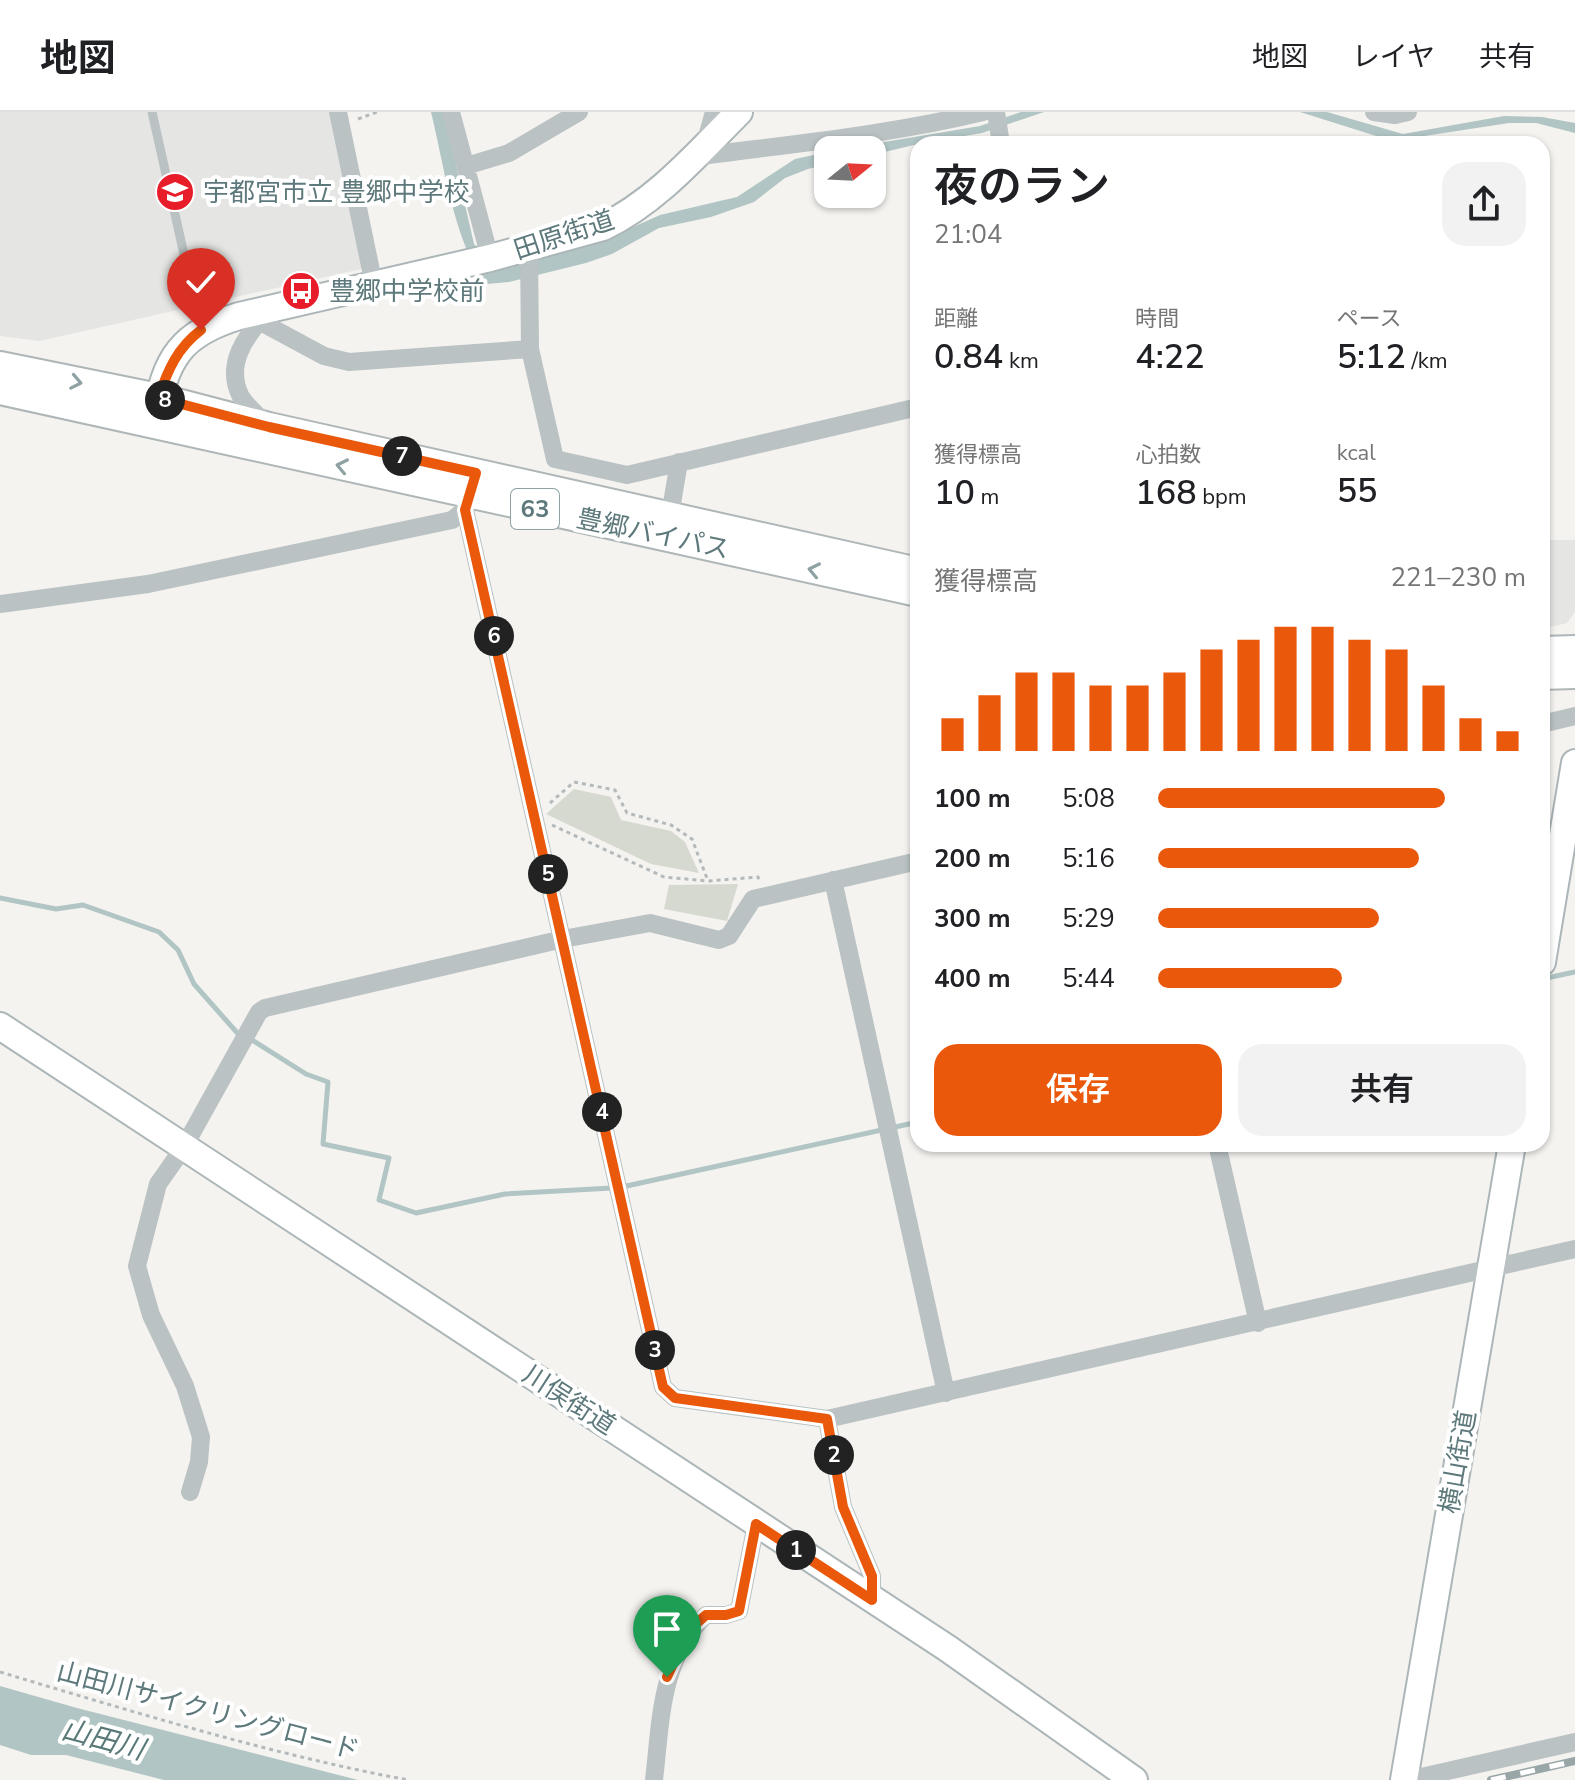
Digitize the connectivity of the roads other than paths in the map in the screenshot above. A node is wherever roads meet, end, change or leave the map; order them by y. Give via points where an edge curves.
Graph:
1 (152, 112) edge
2 (338, 112) edge
3 (451, 112) edge
4 (579, 112) edge
5 (714, 112) edge
6 (739, 112) edge
7 (983, 112) edge
8 (996, 112) edge
9 (1374, 112) edge
10 (1408, 112) edge
11 (928, 118) edge
12 (1000, 136) edge
13 (699, 151) junction
14 (466, 166) junction
15 (529, 248) junction
16 (490, 258) junction
17 (374, 285) junction
18 (264, 315) junction
19 (201, 330) junction
20 (530, 349) junction
21 (0, 366) edge
22 (0, 390) edge
23 (910, 409) edge
24 (156, 411) junction
25 (269, 427) junction
26 (679, 462) junction
27 (471, 493) junction
28 (668, 527) junction
29 (910, 571) edge
30 (910, 590) edge
31 (0, 604) edge
32 (1575, 650) edge
33 (1550, 651) edge
34 (1575, 674) edge
35 (1550, 675) edge
36 (1575, 716) edge
37 (1550, 722) edge
38 (1575, 763) edge
39 (910, 863) edge
40 (833, 880) junction
41 (1550, 914) edge
42 (563, 939) junction
43 (0, 1026) edge
44 (184, 1147) junction
45 (1219, 1152) edge
46 (1511, 1152) edge
47 (1575, 1249) edge
48 (1491, 1269) junction
49 (1258, 1323) junction
50 (946, 1393) junction
51 (827, 1419) junction
52 (190, 1492) dead end
53 (756, 1524) junction
54 (872, 1600) junction
55 (1575, 1742) edge
56 (654, 1780) edge
57 (1134, 1780) edge
58 (1406, 1780) edge

1 - 19 lane
2 - 17 street
3 - 14 street
4 - 14 street via 509,153
5 - 13 street
6 - 13 street, 田原街道
7 - 11 street
8 - 12 street
9 - 10 street
11 - 13 street
13 - 15 street, 田原街道 via 620,219
14 - 16 street
15 - 16 street, 田原街道
15 - 20 street
16 - 17 street, 田原街道
17 - 18 street, 田原街道
18 - 19 street, 田原街道
18 - 20 street via 324,356 349,362
18 - 25 street via 246,335 235,359 235,382 242,399
19 - 24 street, 田原街道 via 175,356
20 - 26 street via 555,459 627,475
21 -> 24 main road, 63
22 - 24 main road, 63
23 - 26 street
24 - 25 main road, 豊郷バイパス / 63
27 -> 24 main road, 豊郷バイパス / 63
25 - 27 main road, 豊郷バイパス / 63
26 - 28 street
27 - 28 main road, 豊郷バイパス / 63
27 - 31 street via 452,520 163,581
27 - 42 street
28 - 29 main road, 豊郷バイパス / 63
30 -> 28 main road, 豊郷バイパス / 63
32 - 33 main road
34 - 35 main road
36 - 37 street
38 - 41 street
39 - 40 street
40 - 42 street via 753,899 729,936 719,940 650,923
40 - 50 street
42 - 44 street via 265,1008
42 - 51 street via 663,1387 675,1398
43 - 44 street, 川俣街道
44 - 52 street via 158,1184 137,1266 151,1315 185,1386 201,1437
44 - 53 street, 川俣街道
45 - 49 street
46 - 48 street, 横山街道
47 - 48 street
48 - 49 street
48 - 58 street, 横山街道
49 - 50 street
50 - 51 street
51 - 54 street via 843,1507 872,1576
53 - 54 street, 川俣街道
53 - 56 street via 739,1611 706,1615 688,1631 667,1677
54 - 57 street, 川俣街道
55 - 58 street

